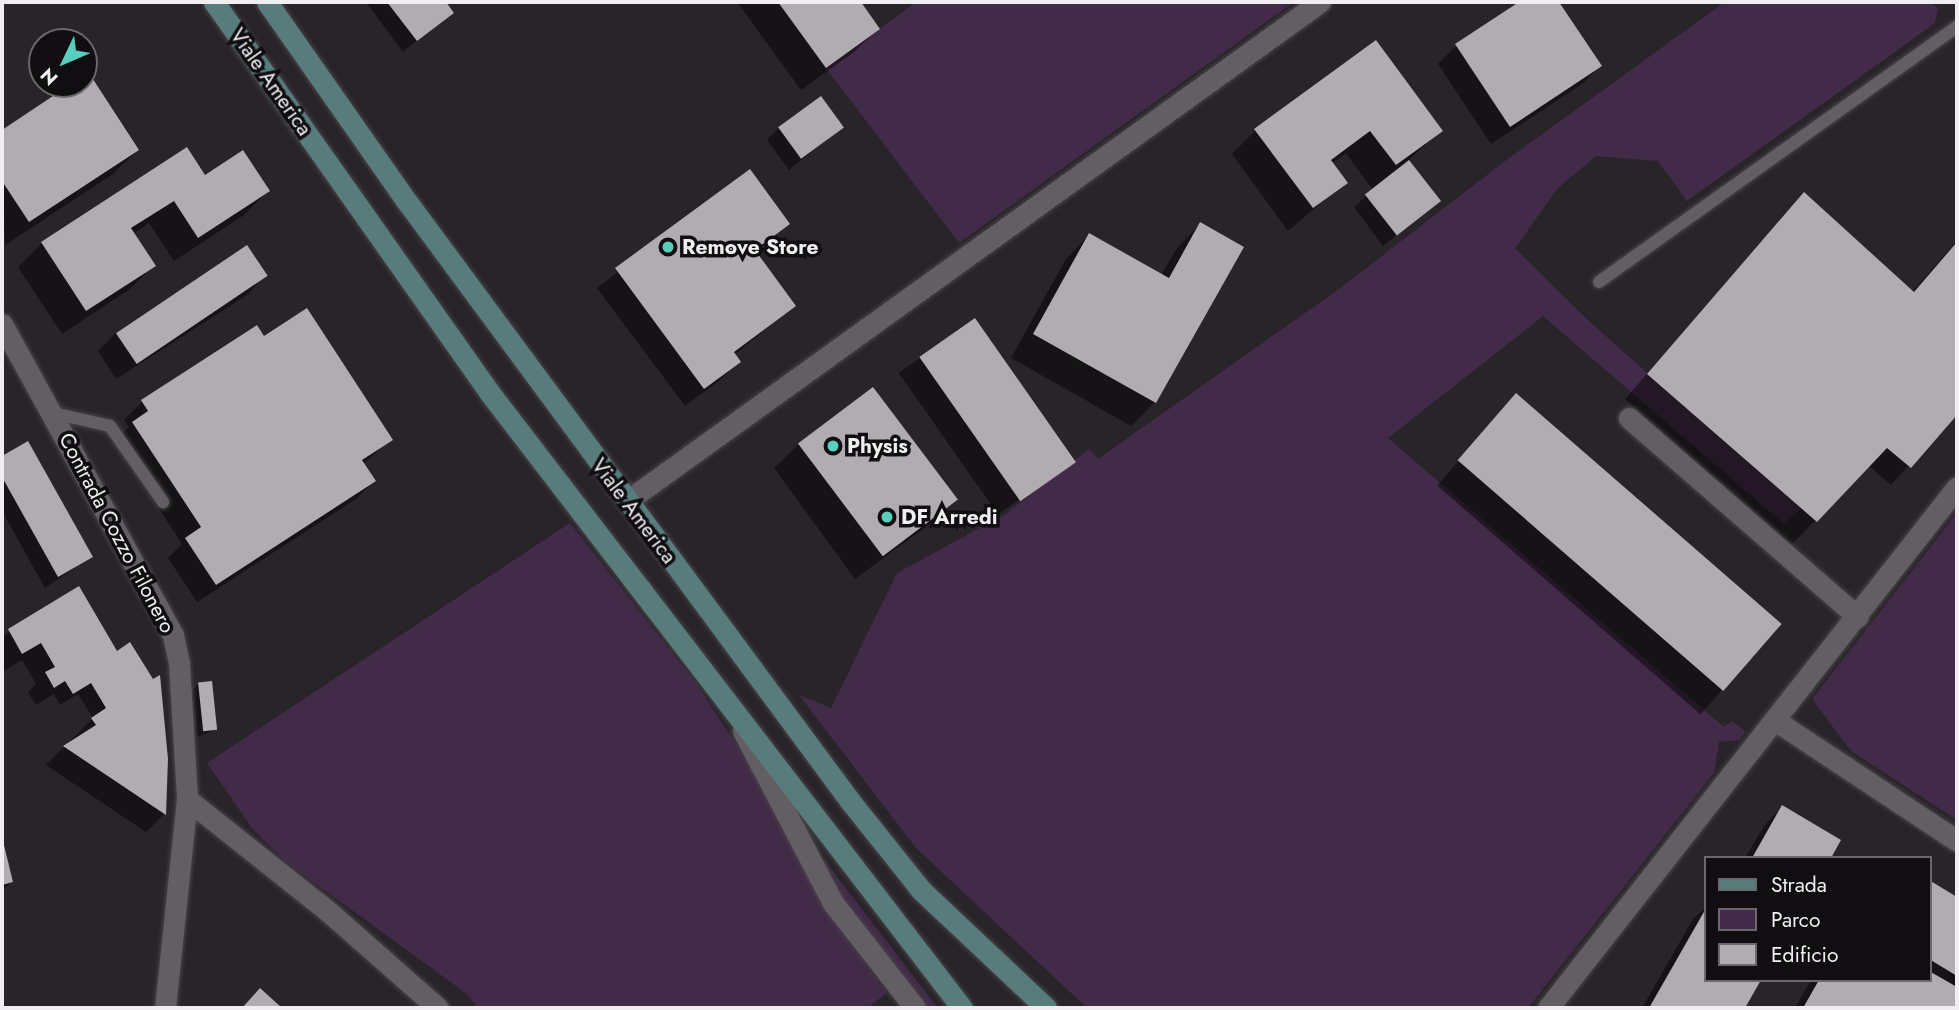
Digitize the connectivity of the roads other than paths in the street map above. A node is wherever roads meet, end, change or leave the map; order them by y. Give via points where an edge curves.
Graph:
1 (214, 2) edge
2 (267, 2) edge
3 (1320, 2) edge
4 (1957, 27) edge
5 (1599, 282) dead end
6 (2, 324) edge
7 (53, 413) junction
8 (1629, 418) dead end
9 (1957, 487) edge
10 (626, 501) junction
11 (163, 502) dead end
12 (1858, 617) junction
13 (728, 701) junction
14 (1776, 721) junction
15 (187, 799) junction
16 (1957, 841) edge
17 (1038, 1002) edge
18 (165, 1008) edge
19 (438, 1008) edge
20 (915, 1008) edge
21 (962, 1008) edge
22 (1548, 1008) edge

1 - 13 main road, Viale America via 481,381
2 - 10 main road, Viale America
3 - 10 street
4 - 5 lane
6 - 7 street, Contrada Cozzo Filonero
7 - 11 lane via 110,426
7 - 15 street, Contrada Cozzo Filonero via 173,635 179,663
8 - 12 street
9 - 12 street
10 - 17 main road, Viale America via 921,890
12 - 14 street
13 - 20 street via 833,902
13 - 21 main road, Viale America
14 - 16 street
14 - 22 street
15 - 18 street, Contrada Cozzo Filonero
15 - 19 street

